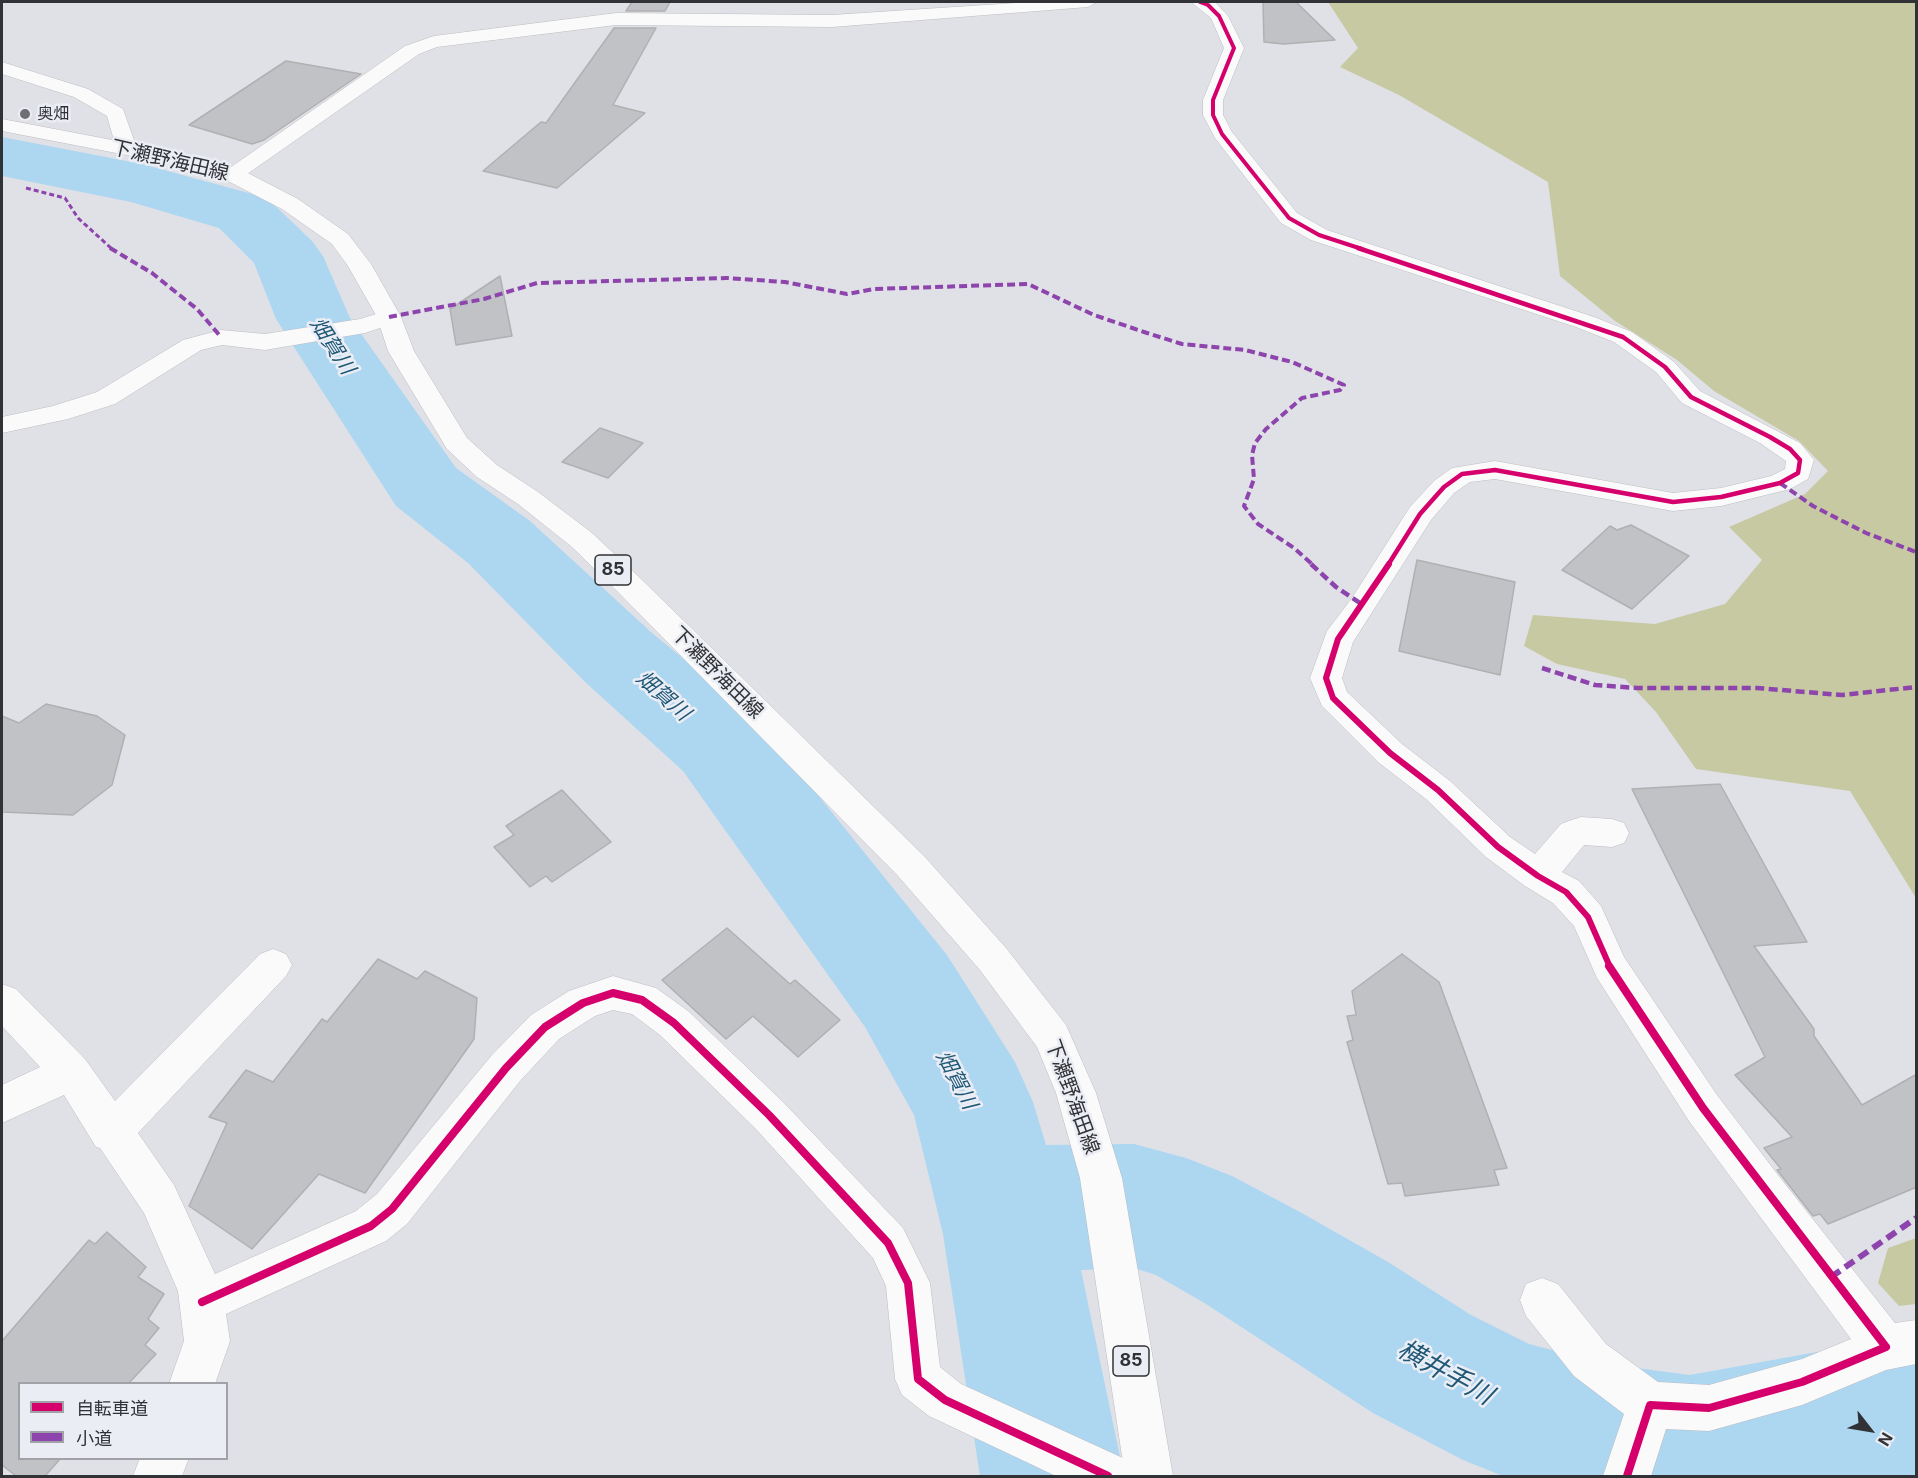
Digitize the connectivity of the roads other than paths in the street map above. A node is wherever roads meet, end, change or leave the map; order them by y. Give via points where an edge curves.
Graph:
1 (664, 2) edge
2 (1088, 2) edge
3 (1200, 2) edge
4 (652, 20) junction
5 (2, 68) edge
6 (2, 125) edge
7 (126, 149) junction
8 (232, 174) junction
9 (377, 322) junction
10 (2, 425) edge
11 (1612, 833) dead end
12 (1538, 876) junction
13 (273, 965) dead end
14 (2, 1001) edge
15 (71, 1072) junction
16 (2, 1105) edge
17 (110, 1133) junction
18 (1542, 1300) dead end
19 (202, 1302) junction
20 (1901, 1344) edge
21 (192, 1382) edge
22 (1649, 1410) junction
23 (165, 1460) edge
24 (1104, 1475) edge
25 (157, 1476) edge
26 (1149, 1476) edge
27 (1627, 1476) edge

1 - 4 street
2 - 4 street via 832,21
3 - 12 street via 1219,16 1234,48 1214,100 1213,115 1222,134 1289,218 1318,235 1585,322 1623,338 1665,367 1691,397 1780,443 1800,460 1798,473 1780,483 1721,497 1673,502 1495,470 1462,474 1420,514 1338,639 1326,678 1334,699 1390,753
4 - 8 street via 616,19 434,42 412,50
5 - 7 street via 81,93 116,113
6 - 7 street, 下瀬野海田線 / 85
7 - 8 street, 下瀬野海田線 / 85
8 - 9 street, 下瀬野海田線 / 85 via 290,204 340,239 359,264
9 - 10 street via 265,342 221,337 192,345 106,398
9 - 26 street, 下瀬野海田線 / 85 via 401,351 457,443 487,471 582,540 911,866 993,959 1052,1036 1076,1093 1101,1178
11 - 12 street via 1573,834
12 - 20 street via 1566,892 1588,917 1610,967 1703,1108 1766,1193
13 - 17 street
14 - 15 street
15 - 16 street
15 - 17 street
17 - 19 street via 159,1199 183,1248
18 - 22 street via 1590,1360
19 - 21 street via 207,1341
19 - 24 street via 371,1226 392,1209 506,1068 545,1027 583,1003 613,993 642,1000 674,1023 769,1115 888,1243 908,1283 918,1379 945,1400
20 - 22 street via 1802,1382 1709,1408
22 - 27 street
23 - 25 street

